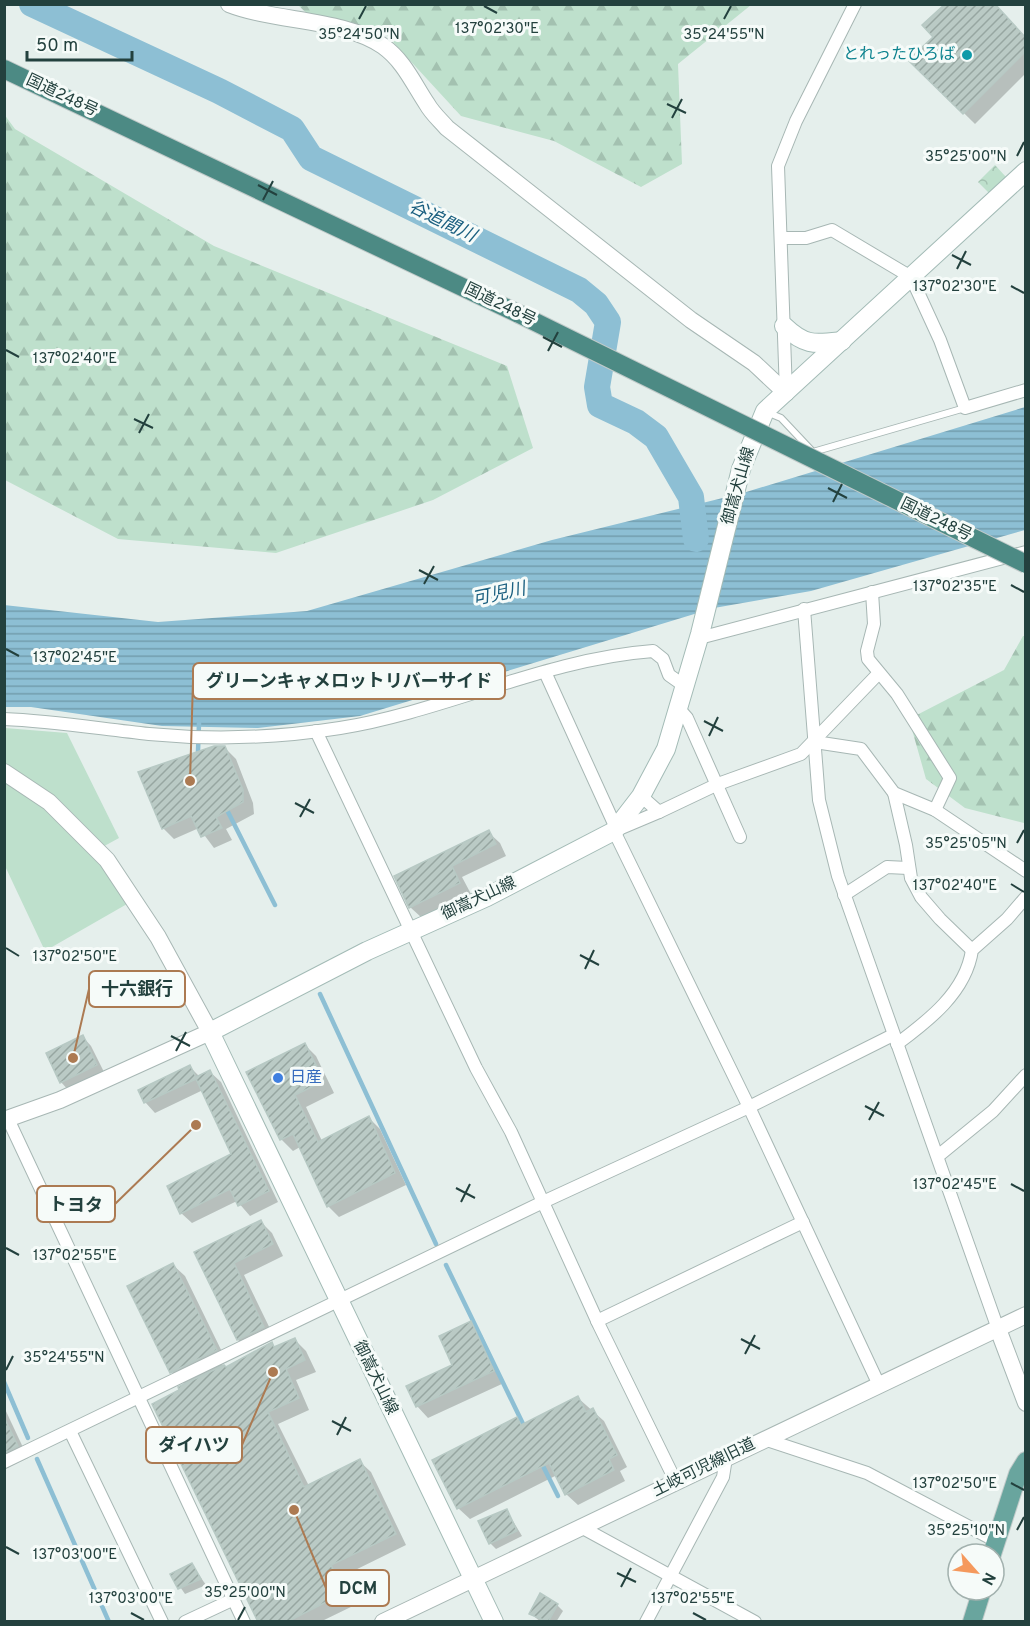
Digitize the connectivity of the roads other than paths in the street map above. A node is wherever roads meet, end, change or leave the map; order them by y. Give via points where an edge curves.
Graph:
1 (229, 4) edge
2 (855, 4) edge
3 (4, 69) edge
4 (1026, 171) edge
5 (781, 238) junction
6 (911, 277) junction
7 (784, 326) junction
8 (842, 341) junction
9 (1026, 390) edge
10 (786, 393) junction
11 (965, 408) junction
12 (765, 411) junction
13 (1026, 552) edge
14 (1026, 564) edge
15 (872, 592) junction
16 (804, 609) junction
17 (700, 634) junction
18 (545, 672) junction
19 (878, 674) junction
20 (686, 687) junction
21 (679, 709) junction
22 (4, 719) edge
23 (316, 731) junction
24 (815, 742) junction
25 (4, 772) edge
26 (718, 784) junction
27 (894, 793) junction
28 (642, 796) junction
29 (935, 810) junction
30 (659, 812) junction
31 (615, 830) junction
32 (740, 837) dead end
33 (908, 868) junction
34 (1026, 871) edge
35 (844, 895) junction
36 (1026, 897) edge
37 (410, 931) junction
38 (972, 950) junction
39 (210, 1032) junction
40 (895, 1040) junction
41 (1026, 1075) edge
42 (749, 1107) junction
43 (6, 1120) edge
44 (938, 1156) junction
45 (543, 1202) junction
46 (803, 1222) junction
47 (338, 1301) junction
48 (1026, 1315) edge
49 (597, 1322) junction
50 (998, 1329) junction
51 (879, 1384) junction
52 (139, 1398) junction
53 (1026, 1403) edge
54 (70, 1431) junction
55 (764, 1440) junction
56 (726, 1458) junction
57 (1026, 1461) edge
58 (4, 1462) edge
59 (676, 1482) junction
60 (581, 1527) junction
61 (984, 1542) edge
62 (996, 1542) edge
63 (670, 1576) junction
64 (473, 1579) junction
65 (234, 1599) junction
66 (978, 1602) edge
67 (162, 1622) edge
68 (185, 1622) edge
69 (244, 1622) edge
70 (383, 1622) edge
71 (494, 1622) edge
72 (646, 1622) edge
73 (755, 1622) edge
74 (972, 1622) edge

1 - 10 street via 251,13 353,32 383,46 406,69 447,128 691,320 754,363
2 - 5 street via 796,121 778,166
3 - 14 highway, 国道248号, bridge via 519,314
4 - 6 main road, 御嵩犬山線
5 - 6 street via 806,238 832,230
5 - 7 street
6 - 8 main road, 御嵩犬山線
6 - 11 street
7 - 8 main road via 795,337 813,344
7 - 10 street
8 - 10 main road, 御嵩犬山線
9 - 11 street
10 - 12 main road, 御嵩犬山線
11 - 12 lane via 813,452 781,418
12 - 17 main road, 御嵩犬山線 via 741,470
13 - 15 street
15 - 16 street
15 - 19 street via 874,624 867,651
16 - 17 street via 707,636
16 - 24 street
17 - 20 main road, 御嵩犬山線
18 - 20 street via 653,651 663,659 669,675
18 - 23 street via 402,713
18 - 31 street
19 - 24 street
19 - 29 street via 897,694 950,778
20 - 21 main road, 御嵩犬山線
21 - 26 street
21 - 28 main road, 御嵩犬山線 via 666,749
22 - 23 street via 198,737
23 - 37 street
24 - 26 street via 801,754
24 - 27 street via 861,749
24 - 35 street via 819,800
25 - 39 street via 49,802 107,860 158,937
26 - 30 street
26 - 32 street
27 - 29 street
27 - 33 street
28 - 30 street
28 - 31 main road, 御嵩犬山線
29 - 34 street
30 - 31 street
31 - 37 main road, 御嵩犬山線 via 488,897
31 - 42 street
33 - 35 street via 887,867
33 - 38 street via 921,897 957,939
35 - 40 street
36 - 38 street
37 - 39 main road, 御嵩犬山線
37 - 45 street
38 - 40 street via 970,962 943,1006
39 - 43 street via 60,1101
39 - 47 main road, 御嵩犬山線
40 - 42 street
40 - 44 street
41 - 44 street via 993,1111
42 - 45 street
42 - 46 street
43 - 52 street
44 - 50 street
45 - 47 street
45 - 49 street
46 - 49 street
46 - 51 street
47 - 52 street
47 - 64 main road, 御嵩犬山線
48 - 50 street, 土岐可児線旧道
49 - 59 street
50 - 51 street, 土岐可児線旧道
50 - 53 street
51 - 55 street, 土岐可児線旧道
52 - 54 street
52 - 65 street
54 - 58 street
54 - 67 street
55 - 56 street, 土岐可児線旧道
55 - 61 street via 867,1473
56 - 59 street, 土岐可児線旧道
56 - 63 street via 723,1477
57 - 62 main road
59 - 60 street, 土岐可児線旧道
60 - 63 street
60 - 64 street, 土岐可児線旧道
63 - 72 street
63 - 73 street
64 - 70 street, 土岐可児線旧道
64 - 71 main road, 御嵩犬山線
65 - 68 street
65 - 69 street
66 - 74 main road

